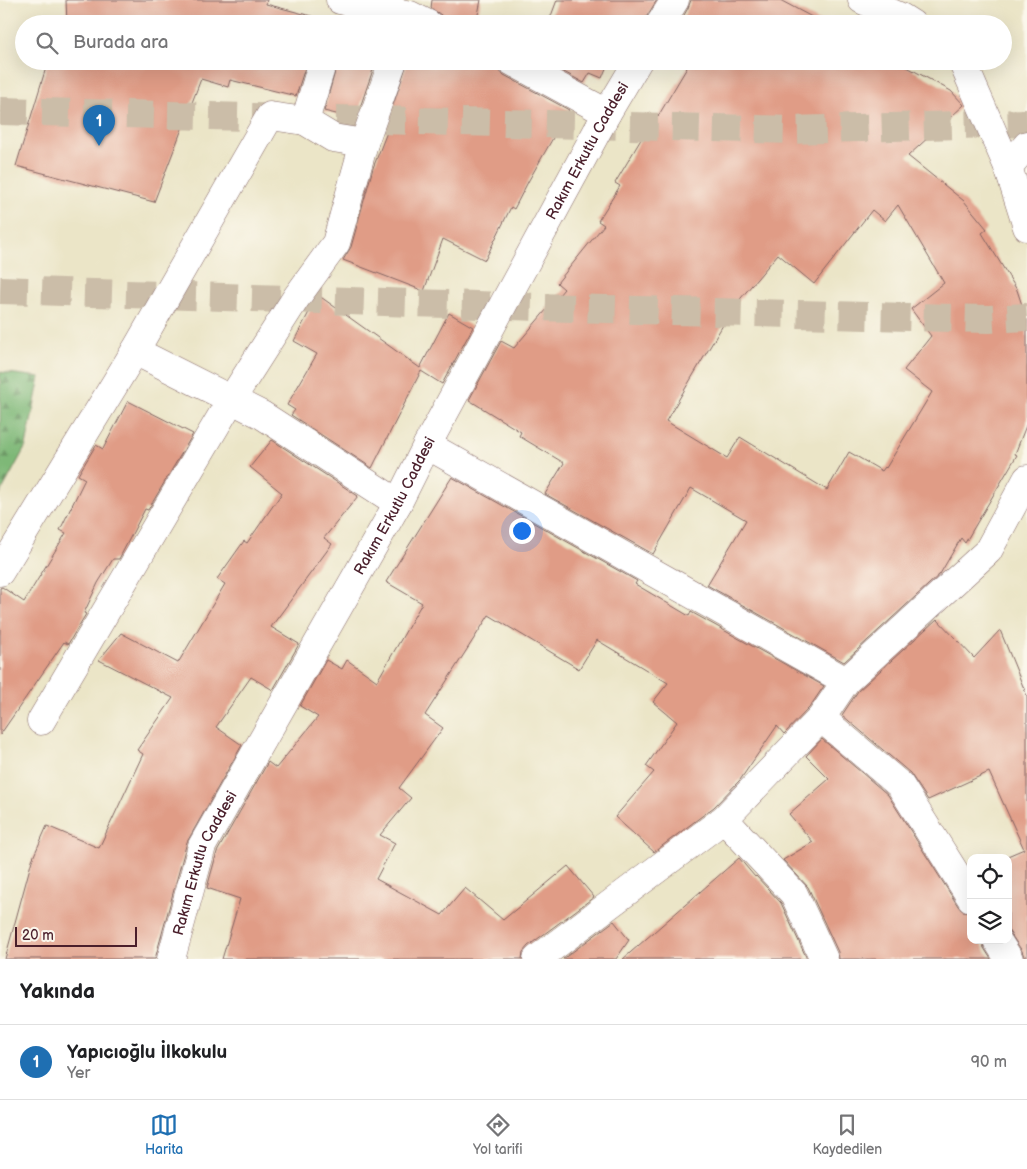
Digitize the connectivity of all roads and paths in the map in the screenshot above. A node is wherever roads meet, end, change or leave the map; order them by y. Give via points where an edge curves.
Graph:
1 (675, 0) edge
2 (862, 0) edge
3 (338, 8) edge
4 (907, 14) edge
5 (379, 15) edge
6 (666, 15) edge
7 (320, 70) edge
8 (391, 70) edge
9 (528, 70) edge
10 (633, 70) edge
11 (966, 70) edge
12 (607, 113) junction
13 (305, 121) junction
14 (364, 143) junction
15 (1027, 146) edge
16 (1008, 167) junction
17 (1027, 227) edge
18 (135, 350) junction
19 (231, 400) junction
20 (427, 445) junction
21 (1027, 479) edge
22 (398, 503) junction
23 (0, 572) edge
24 (846, 681) junction
25 (821, 718) junction
26 (41, 721) dead end
27 (724, 819) junction
28 (967, 892) edge
29 (1000, 944) edge
30 (171, 959) edge
31 (537, 959) edge
32 (824, 959) edge
33 (1009, 959) edge

1 - 6 street
2 - 4 street
3 - 5 street
7 - 13 street
8 - 14 street
9 - 12 street
10 - 12 street, Rakım Erkutlu Caddesi
11 - 16 street
12 - 20 street, Rakım Erkutlu Caddesi
13 - 14 street via 333,138
13 - 18 street via 270,116
14 - 19 street via 336,243 296,298
15 - 16 street
16 - 17 street
18 - 19 street
18 - 23 street
19 - 22 street via 262,414
19 - 26 street
20 - 22 street, Rakım Erkutlu Caddesi
20 - 24 street
21 - 24 street via 988,551
22 - 30 street, Rakım Erkutlu Caddesi via 202,846
24 - 25 street
25 - 27 street
25 - 28 street via 900,785
27 - 31 street
27 - 32 street via 794,894
29 - 33 street

